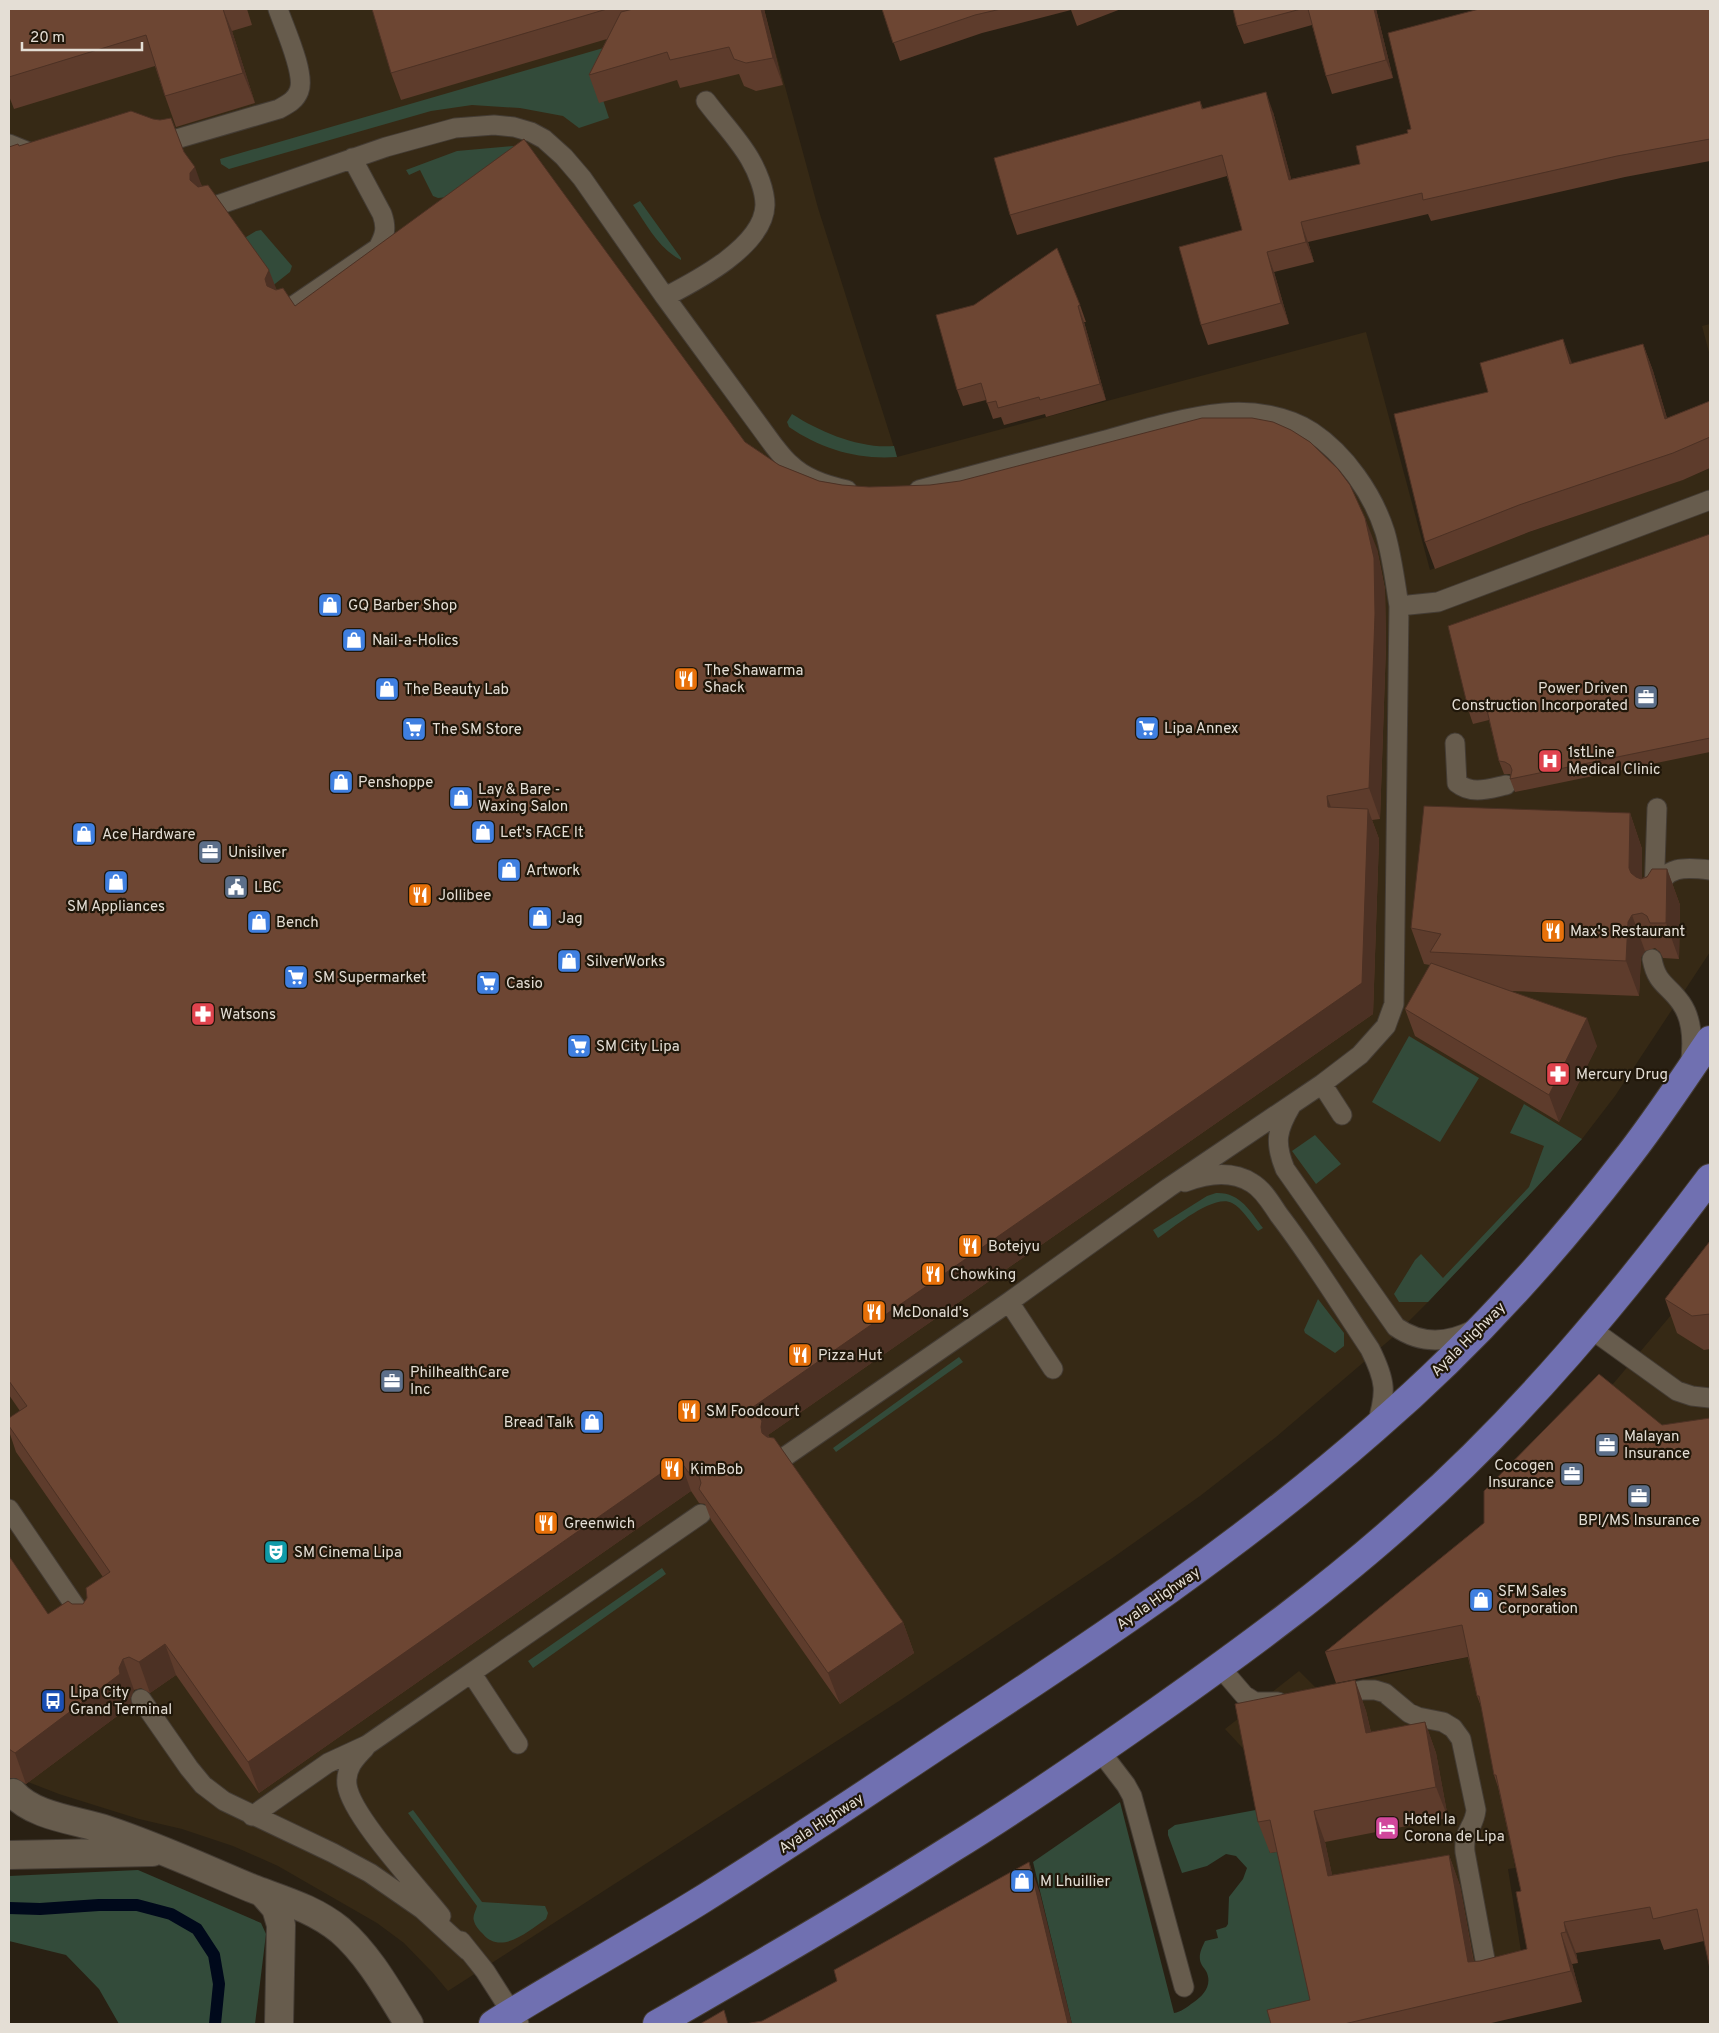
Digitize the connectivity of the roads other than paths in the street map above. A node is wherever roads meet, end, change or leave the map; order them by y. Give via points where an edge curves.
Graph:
1 (278, 9) edge
2 (706, 101) dead end
3 (140, 127) edge
4 (9, 144) edge
5 (53, 150) edge
6 (352, 158) junction
7 (212, 206) edge
8 (665, 297) junction
9 (287, 310) edge
10 (861, 492) edge
11 (898, 493) edge
12 (1710, 500) edge
13 (1399, 606) junction
14 (1455, 743) dead end
15 (1506, 785) dead end
16 (1657, 808) dead end
17 (1710, 870) edge
18 (1652, 959) edge
19 (1710, 1040) edge
20 (1690, 1070) junction
21 (1322, 1084) junction
22 (1291, 1106) junction
23 (1342, 1116) dead end
24 (1710, 1178) edge
25 (1168, 1188) junction
26 (1009, 1302) junction
27 (1485, 1324) junction
28 (1591, 1329) junction
29 (1053, 1370) dead end
30 (1710, 1398) edge
31 (1375, 1429) junction
32 (783, 1458) edge
33 (9, 1509) edge
34 (702, 1514) edge
35 (88, 1626) edge
36 (1220, 1667) junction
37 (472, 1674) junction
38 (1318, 1697) edge
39 (141, 1699) dead end
40 (1299, 1699) edge
41 (518, 1744) dead end
42 (367, 1745) junction
43 (1100, 1751) junction
44 (13, 1793) dead end
45 (252, 1816) junction
46 (9, 1854) edge
47 (178, 1857) junction
48 (262, 1892) junction
49 (468, 1951) junction
50 (1489, 1980) edge
51 (1184, 1986) dead end
52 (508, 2020) edge
53 (280, 2024) edge
54 (409, 2024) edge
55 (657, 2024) edge

1 - 3 lane via 300,76 300,90 292,102 279,110 173,140 162,139
2 - 8 lane via 750,159 761,185 765,204 763,216 752,236 722,264
4 - 5 lane via 35,155
6 - 7 lane
6 - 8 lane via 455,128 494,125 531,132 564,157 582,178
6 - 9 lane via 382,214 385,235 378,248
8 - 10 lane via 790,465 835,487
11 - 13 lane via 1189,419 1226,413 1259,414 1291,421 1312,432 1355,474 1384,530
12 - 13 lane via 1438,602
13 - 21 lane via 1394,1004 1386,1026 1360,1055
14 - 15 lane via 1457,783 1465,790
16 - 17 lane via 1654,903 1664,876 1683,869
18 - 20 lane via 1657,977 1681,1002 1688,1016 1692,1044
19 - 20 highway, Ayala Highway
20 - 27 highway, Ayala Highway via 1582,1215
21 - 22 lane
21 - 23 lane
22 - 25 lane
22 - 27 lane via 1281,1123 1278,1137 1285,1169 1396,1327 1421,1340 1441,1341 1461,1336
24 - 28 highway via 1655,1252
25 - 26 lane
25 - 31 lane via 1208,1175 1224,1175 1254,1183 1263,1193 1370,1349 1384,1384 1382,1407
26 - 29 lane
26 - 32 lane
27 - 31 highway, Ayala Highway
28 - 30 lane via 1677,1391
28 - 36 highway via 1488,1440 1412,1514 1326,1588
31 - 52 highway, Ayala Highway via 1215,1557 1037,1681 707,1896
33 - 35 lane
34 - 37 lane
36 - 40 lane via 1244,1695 1255,1702
36 - 43 highway
37 - 41 lane
37 - 42 lane
38 - 50 lane via 1363,1690 1385,1693 1409,1713 1454,1728 1461,1738 1476,1810 1475,1821 1465,1836 1465,1852
39 - 45 lane via 203,1785
42 - 45 lane via 328,1763
42 - 49 lane via 348,1771 347,1783 355,1806
43 - 51 lane via 1132,1796
43 - 55 highway via 945,1854
44 - 47 street via 31,1808 126,1836
45 - 49 lane via 370,1873 422,1909
46 - 47 street via 158,1852
47 - 48 street
48 - 53 street via 276,1908 281,1925
48 - 54 street via 295,1903 340,1930 363,1955
49 - 52 lane via 485,1971

